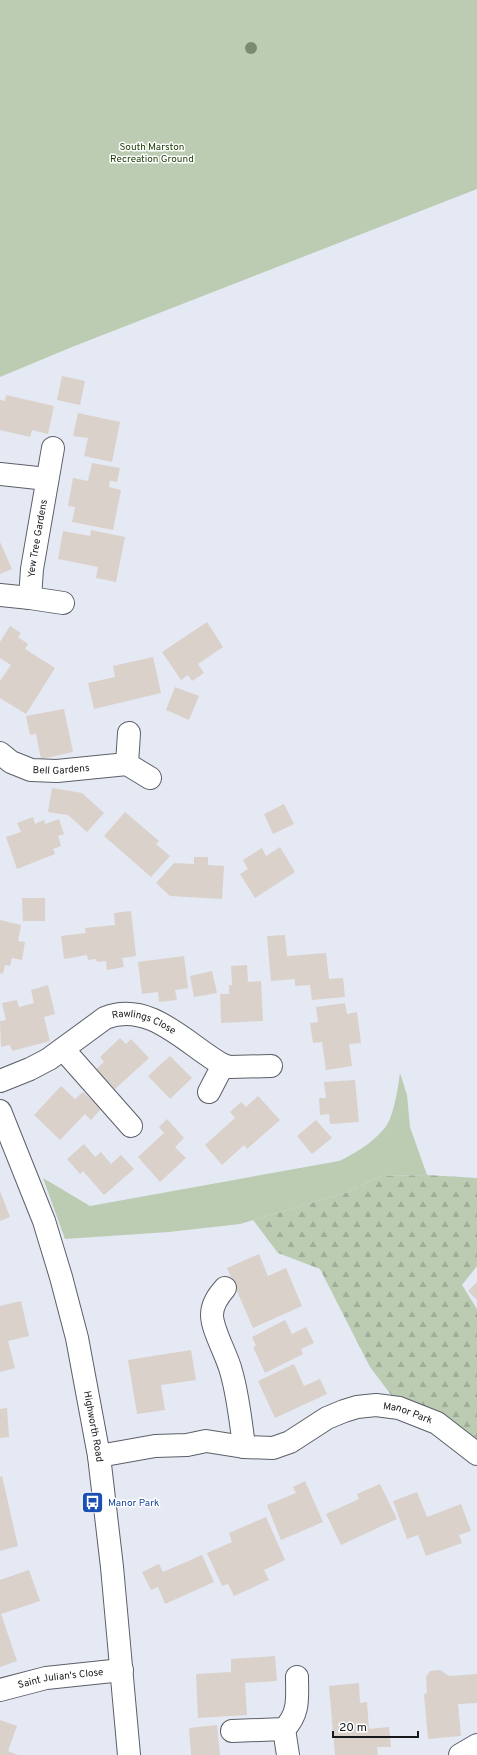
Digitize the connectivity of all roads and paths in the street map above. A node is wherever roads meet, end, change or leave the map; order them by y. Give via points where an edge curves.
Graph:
1 (53, 448) dead end
2 (0, 474) edge
3 (47, 479) junction
4 (0, 595) edge
5 (30, 598) junction
6 (63, 603) dead end
7 (129, 733) dead end
8 (0, 753) edge
9 (126, 764) junction
10 (150, 778) dead end
11 (63, 1050) junction
12 (223, 1065) junction
13 (271, 1066) dead end
14 (0, 1081) edge
15 (209, 1092) dead end
16 (0, 1111) edge
17 (131, 1126) dead end
18 (225, 1288) dead end
19 (244, 1447) junction
20 (477, 1454) edge
21 (99, 1456) junction
22 (122, 1670) junction
23 (297, 1677) dead end
24 (0, 1690) edge
25 (284, 1729) junction
26 (232, 1731) dead end
27 (477, 1745) edge
28 (129, 1755) edge
29 (288, 1755) edge
30 (460, 1755) edge

1 - 3 street, Yew Tree Gardens
2 - 3 street
3 - 5 street, Yew Tree Gardens via 32,569
4 - 5 street
5 - 6 street
7 - 9 street
8 - 9 street, Bell Gardens via 21,767 43,771
9 - 10 street
11 - 12 street, Rawlings Close via 105,1018 130,1014 162,1024
11 - 14 street, Rawlings Close via 30,1069
11 - 17 street
12 - 13 street, Rawlings Close
12 - 15 street
16 - 21 street, Highworth Road via 44,1221 61,1277 77,1338
18 - 19 street via 218,1297 212,1315 231,1370
19 - 20 street, Manor Park via 273,1448 290,1442 327,1418 357,1407 376,1405 399,1408 437,1423
19 - 21 street, Manor Park via 206,1441 187,1445 155,1446
21 - 22 street, Highworth Road
22 - 24 street, Saint Julian's Close via 46,1678
22 - 28 street, Highworth Road
23 - 25 street via 297,1704 294,1715
25 - 26 street
25 - 29 street
27 - 30 street

